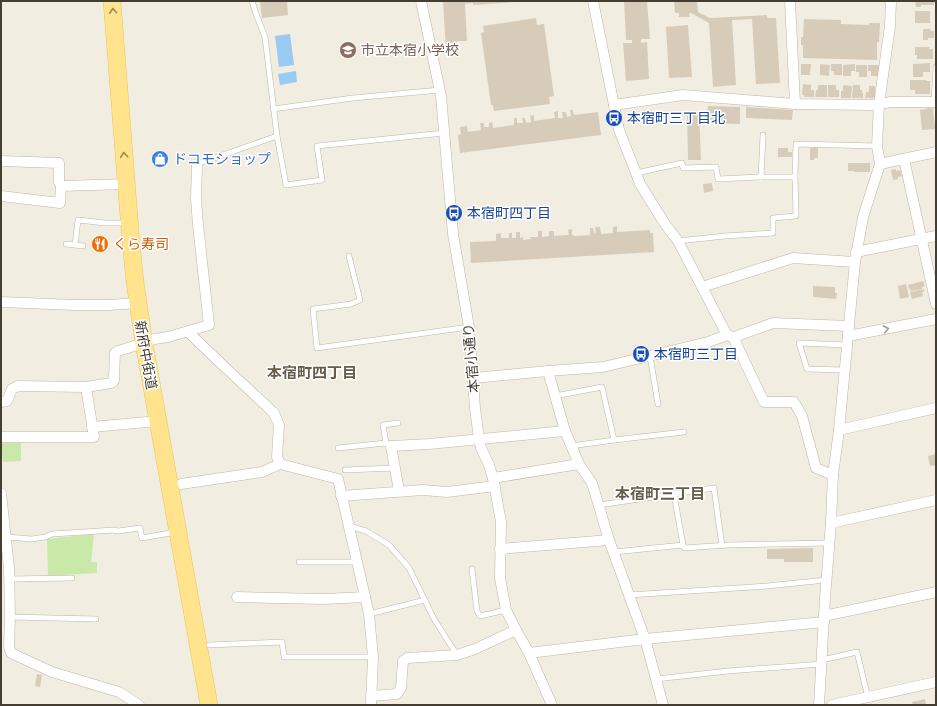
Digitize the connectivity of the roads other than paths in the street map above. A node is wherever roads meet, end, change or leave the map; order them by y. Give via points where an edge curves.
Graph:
1 (112, 1) edge
2 (124, 1) edge
3 (252, 1) edge
4 (421, 1) edge
5 (593, 1) edge
6 (790, 1) edge
7 (890, 1) edge
8 (936, 67) edge
9 (440, 90) junction
10 (935, 102) edge
11 (795, 104) junction
12 (879, 104) junction
13 (614, 105) junction
14 (273, 109) junction
15 (444, 133) junction
16 (763, 135) dead end
17 (277, 136) junction
18 (877, 146) junction
19 (936, 152) edge
20 (904, 159) junction
21 (1, 161) edge
22 (197, 164) joint
23 (880, 164) junction
24 (636, 173) junction
25 (761, 177) junction
26 (795, 177) junction
27 (127, 184) junction
28 (61, 186) junction
29 (1, 196) edge
30 (130, 223) junction
31 (936, 236) edge
32 (922, 239) junction
33 (678, 241) junction
34 (66, 244) dead end
35 (75, 245) junction
36 (83, 246) dead end
37 (349, 256) dead end
38 (856, 257) junction
39 (702, 287) junction
40 (1, 302) edge
41 (138, 303) junction
42 (936, 304) edge
43 (936, 319) edge
44 (469, 327) junction
45 (188, 332) junction
46 (730, 336) junction
47 (848, 336) junction
48 (149, 341) junction
49 (650, 356) junction
50 (548, 370) junction
51 (845, 370) junction
52 (474, 378) junction
53 (86, 387) junction
54 (556, 396) junction
55 (1, 402) edge
56 (658, 404) dead end
57 (936, 408) edge
58 (158, 421) junction
59 (398, 423) dead end
60 (92, 427) junction
61 (565, 430) junction
62 (839, 430) junction
63 (684, 432) dead end
64 (1, 437) edge
65 (479, 439) junction
66 (614, 440) junction
67 (388, 445) junction
68 (571, 446) junction
69 (338, 448) dead end
70 (280, 464) junction
71 (579, 464) junction
72 (395, 468) junction
73 (345, 470) dead end
74 (833, 475) junction
75 (494, 482) junction
76 (180, 484) junction
77 (399, 491) junction
78 (1, 493) edge
79 (674, 494) junction
80 (342, 496) junction
81 (936, 500) edge
82 (600, 505) junction
83 (831, 523) junction
84 (349, 526) junction
85 (178, 532) junction
86 (6, 537) junction
87 (609, 540) junction
88 (829, 543) junction
89 (683, 545) junction
90 (722, 546) junction
91 (500, 549) junction
92 (614, 552) junction
93 (299, 562) dead end
94 (357, 562) junction
95 (472, 569) dead end
96 (72, 578) dead end
97 (9, 579) junction
98 (826, 580) junction
99 (936, 592) edge
100 (629, 595) junction
101 (365, 596) junction
102 (237, 597) dead end
103 (425, 600) junction
104 (506, 610) junction
105 (369, 614) junction
106 (96, 619) dead end
107 (824, 619) junction
108 (7, 622) edge
109 (516, 630) junction
110 (645, 639) junction
111 (209, 645) junction
112 (529, 653) junction
113 (456, 655) junction
114 (373, 657) junction
115 (822, 662) junction
116 (656, 679) junction
117 (936, 682) edge
118 (868, 698) junction
119 (371, 700) edge
120 (139, 705) edge
121 (209, 705) edge
122 (220, 705) edge
123 (552, 705) edge
124 (663, 705) edge
125 (819, 705) edge
126 (832, 705) edge

27 -> 1 main road, 新府中街道
2 - 48 main road, 新府中街道
3 - 14 lane via 265,37
4 - 9 street, 本宿小通り
5 - 13 street
6 - 11 street
7 - 12 street via 890,26
8 - 10 lane
9 - 14 lane
9 - 15 street, 本宿小通り
10 - 12 street
11 - 12 street
11 - 13 street via 683,95
12 - 18 street
13 - 24 street via 619,130
14 - 17 lane
15 - 17 lane via 317,146 322,180 286,185
15 - 44 street, 本宿小通り via 453,234
16 - 25 lane
17 - 22 lane
18 - 23 street
18 - 26 lane via 796,144
19 - 20 street
20 - 23 street
20 - 32 street
21 - 28 street via 59,163
22 - 45 street via 198,225 210,326
23 - 38 street via 863,217
24 - 25 lane via 682,163 683,168 716,167 718,179
24 - 33 street via 640,184
25 - 26 lane
26 - 33 lane via 796,216 773,218 773,232
27 - 28 street
27 - 30 main road, 新府中街道
28 - 29 street via 60,203
30 - 35 lane via 78,220
30 - 41 main road, 新府中街道
31 - 32 street
32 - 38 street
32 - 42 street
33 - 39 street
34 - 35 lane
35 - 36 lane
37 - 44 lane via 360,300 351,304 313,309 317,348
38 - 39 street via 793,258
38 - 47 street
39 - 46 street
40 - 41 street via 82,305
41 - 48 main road, 新府中街道
47 -> 43 street
44 - 52 street, 本宿小通り
45 - 48 street
45 - 70 street via 274,413 279,425 277,457
46 - 47 street via 738,336 773,323
46 - 49 street
46 - 74 street via 764,402 794,402 802,416 816,468
47 - 51 street
47 - 51 lane via 799,343 807,369
48 - 53 street via 118,350 112,383
48 - 58 main road, 新府中街道
48 - 76 main road, 新府中街道
49 - 50 street via 603,367
49 - 56 lane
50 - 52 street
50 - 54 street
51 - 62 street
52 - 65 street, 本宿小通り
53 - 55 street via 18,386 12,389 7,401
53 - 60 street
54 - 61 street
54 - 66 lane via 602,387
57 - 62 street
58 - 60 street
58 - 85 main road, 新府中街道
59 - 67 lane via 383,425
60 - 64 street via 94,437
61 - 65 street
61 - 68 street
62 - 74 street
63 - 66 lane
65 - 67 street
65 - 75 street, 本宿小通り
66 - 68 lane
67 - 69 lane
67 - 72 street
68 - 71 street
70 - 76 street via 262,472
70 - 80 street via 338,479
71 - 75 street
71 - 82 street via 592,484
72 - 73 lane
72 - 77 street
74 - 83 street
75 - 77 street via 447,492
75 - 91 street, 本宿小通り via 501,522
76 - 111 main road, 新府中街道
77 - 80 street
78 - 86 street
79 - 82 lane
79 - 89 lane
79 - 90 lane via 714,488
80 - 84 street
81 - 83 street
82 - 87 street
83 - 88 street
84 - 94 street
84 - 103 lane via 366,531 388,545 409,568
85 - 86 lane via 142,538 140,528 52,534 32,539
85 - 121 main road, 新府中街道
86 - 97 street
87 - 91 street
87 - 92 street
88 - 90 lane
88 - 98 street
89 - 90 lane via 684,548
89 - 92 lane
91 - 104 street, 本宿小通り via 500,578
92 - 100 street
93 - 94 lane
94 - 101 street
95 - 104 lane via 477,611 480,616
96 - 97 lane
97 - 108 street
98 - 100 lane
98 - 107 street
99 - 107 street
100 - 110 street
101 - 102 street via 324,599
101 - 105 street
103 - 105 lane
103 - 113 lane
104 - 109 street, 本宿小通り
105 - 114 street
106 - 108 lane
107 - 110 street
107 - 115 street
108 - 120 street via 11,653 52,672 119,692
109 - 112 street, 本宿小通り
109 - 113 street
110 - 112 street
110 - 116 street
111 - 114 lane via 282,642 284,657
111 - 122 main road, 新府中街道
112 - 123 street, 本宿小通り
113 - 119 street via 407,658 403,661 401,688 397,694
114 - 119 street
115 - 116 lane
115 - 118 lane via 857,652
115 - 125 street
116 - 124 street
117 - 118 street
118 - 126 street

